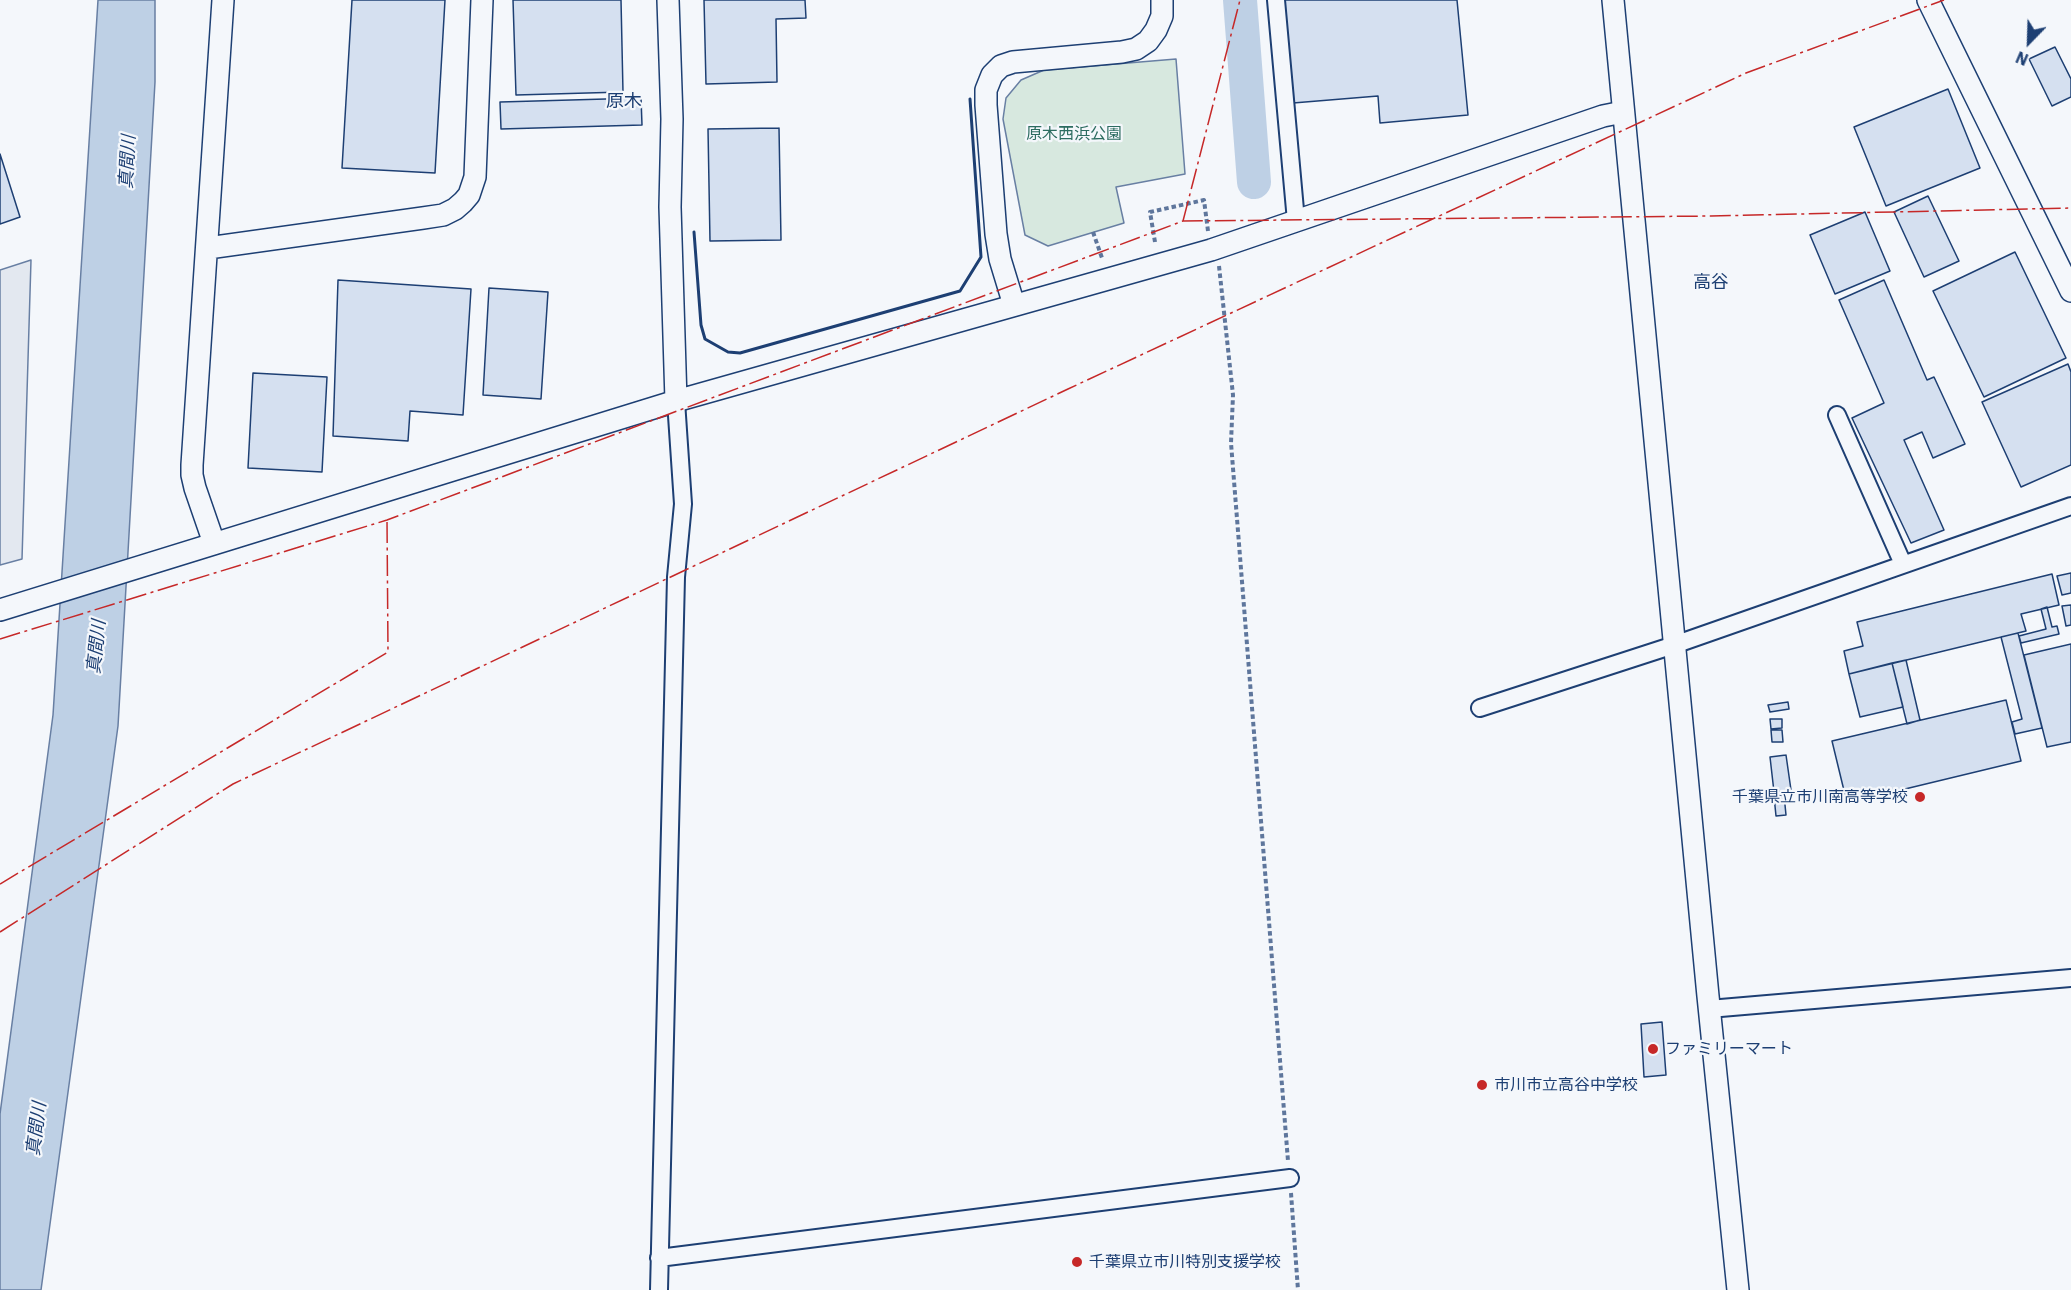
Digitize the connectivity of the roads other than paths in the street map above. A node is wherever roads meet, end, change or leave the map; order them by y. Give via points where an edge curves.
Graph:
1 (223, 0) edge
2 (482, 0) edge
3 (668, 0) edge
4 (1162, 0) edge
5 (1275, 0) edge
6 (1613, 0) edge
7 (1928, 0) edge
8 (1623, 112) junction
9 (1296, 221) junction
10 (208, 248) junction
11 (2071, 291) edge
12 (1014, 305) junction
13 (676, 401) junction
14 (1837, 415) dead end
15 (2071, 506) edge
16 (214, 543) junction
17 (1903, 564) junction
18 (0, 610) edge
19 (1674, 645) junction
20 (1479, 708) dead end
21 (2071, 978) edge
22 (1709, 1010) junction
23 (1290, 1178) road end
24 (659, 1258) junction
25 (659, 1290) edge
26 (1738, 1290) edge

1 - 10 street
2 - 10 street via 475,177 463,202 443,215
3 - 13 street
4 - 12 street via 1162,16 1156,30 1136,49 1012,62 992,75 986,105 997,245
5 - 9 street
6 - 8 street
7 - 11 street
8 - 9 street
8 - 19 street
9 - 12 street via 1214,249
10 - 16 street via 192,475
12 - 13 street
13 - 16 street
13 - 24 street via 683,504 676,577
14 - 17 street
15 - 17 street
16 - 18 street
17 - 19 street
19 - 20 street
19 - 22 street
21 - 22 street
22 - 26 street
23 - 24 street
24 - 25 street

